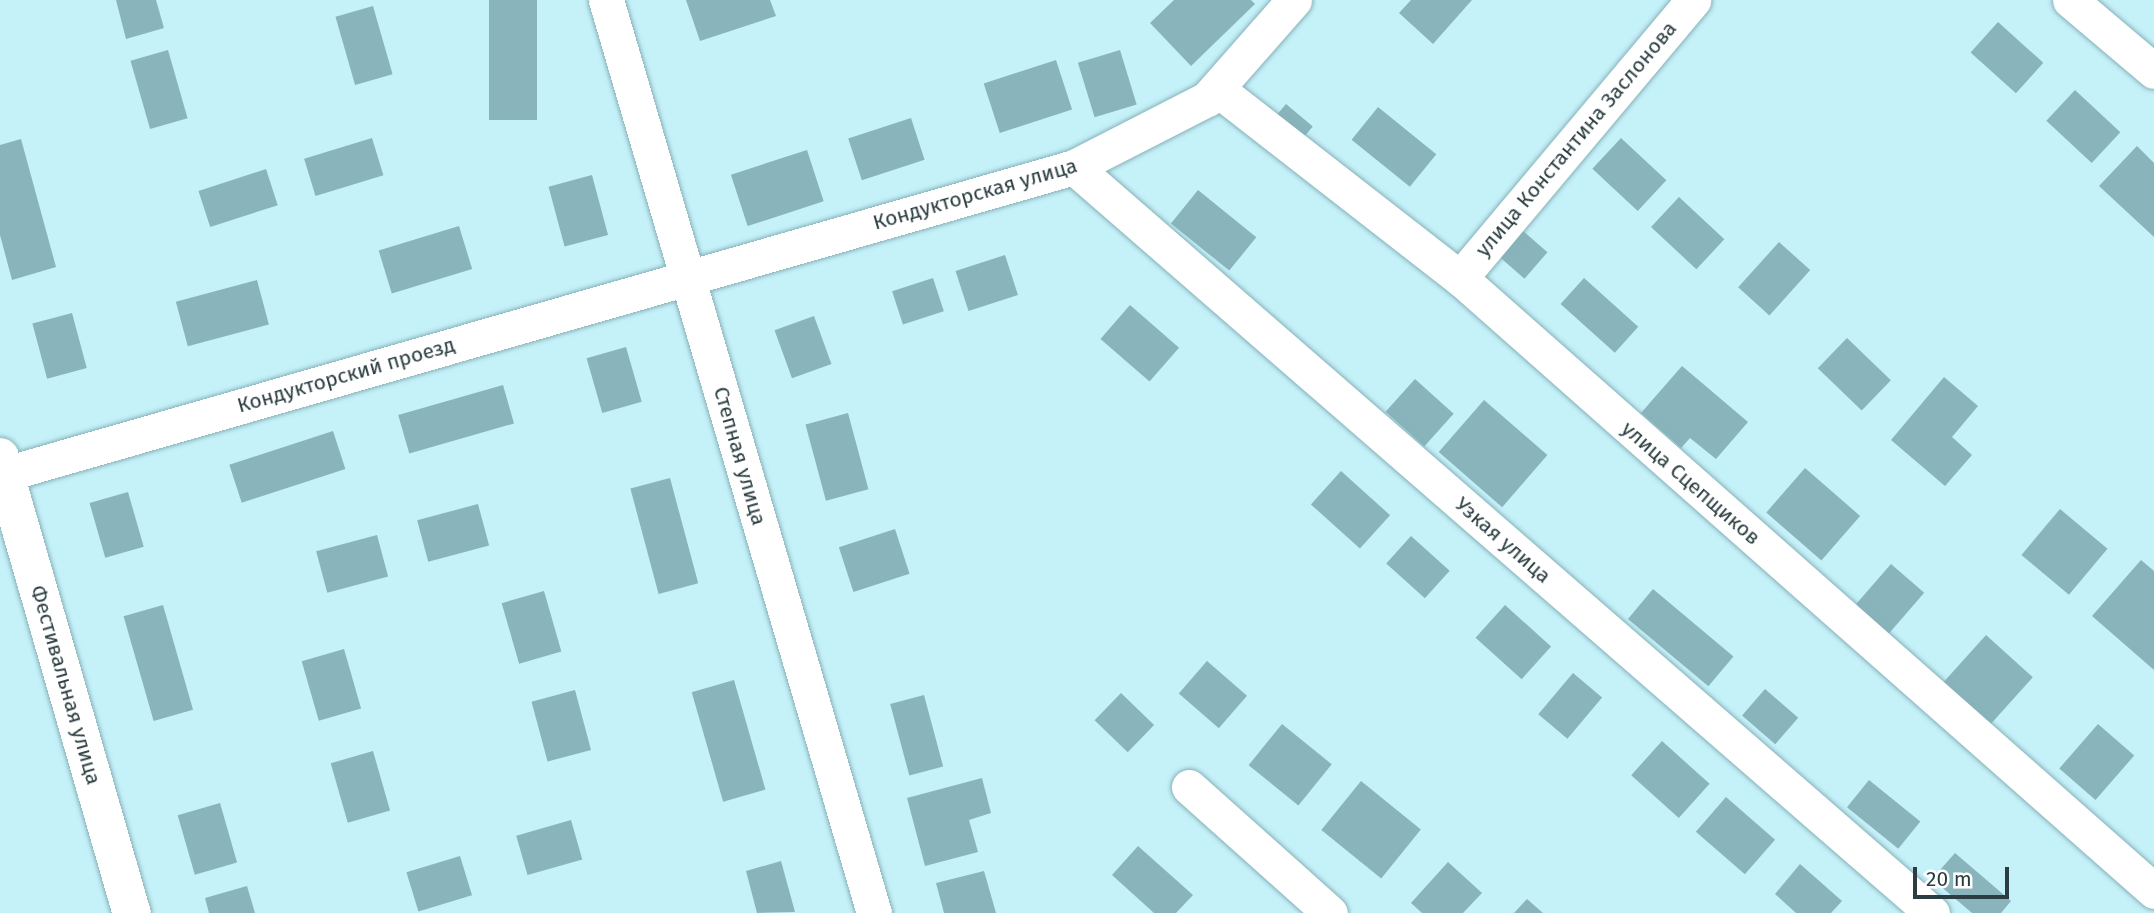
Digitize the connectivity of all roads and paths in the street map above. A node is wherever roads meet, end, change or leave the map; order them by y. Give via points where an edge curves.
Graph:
1 (606, 0) edge
2 (1294, 0) edge
3 (1693, 0) edge
4 (2070, 0) edge
5 (2154, 71) edge
6 (1217, 89) junction
7 (1074, 167) junction
8 (687, 276) junction
9 (1460, 278) junction
10 (3, 466) edge
11 (1189, 787) dead end
12 (2154, 891) edge
13 (132, 913) edge
14 (874, 913) edge
15 (1330, 913) edge
16 (1932, 913) edge

1 - 8 street, Степная улица
2 - 6 street, Кондукторская улица
3 - 9 street, улица Константина Заслонова
4 - 5 street
6 - 7 street, Кондукторская улица via 1153,130
6 - 9 street, улица Сцепщиков
7 - 8 street, Кондукторская улица
7 - 16 street, Узкая улица
8 - 10 street, Кондукторский проезд
8 - 14 street, Степная улица
9 - 12 street, улица Сцепщиков
10 - 13 main road, Фестивальная улица
11 - 15 street

